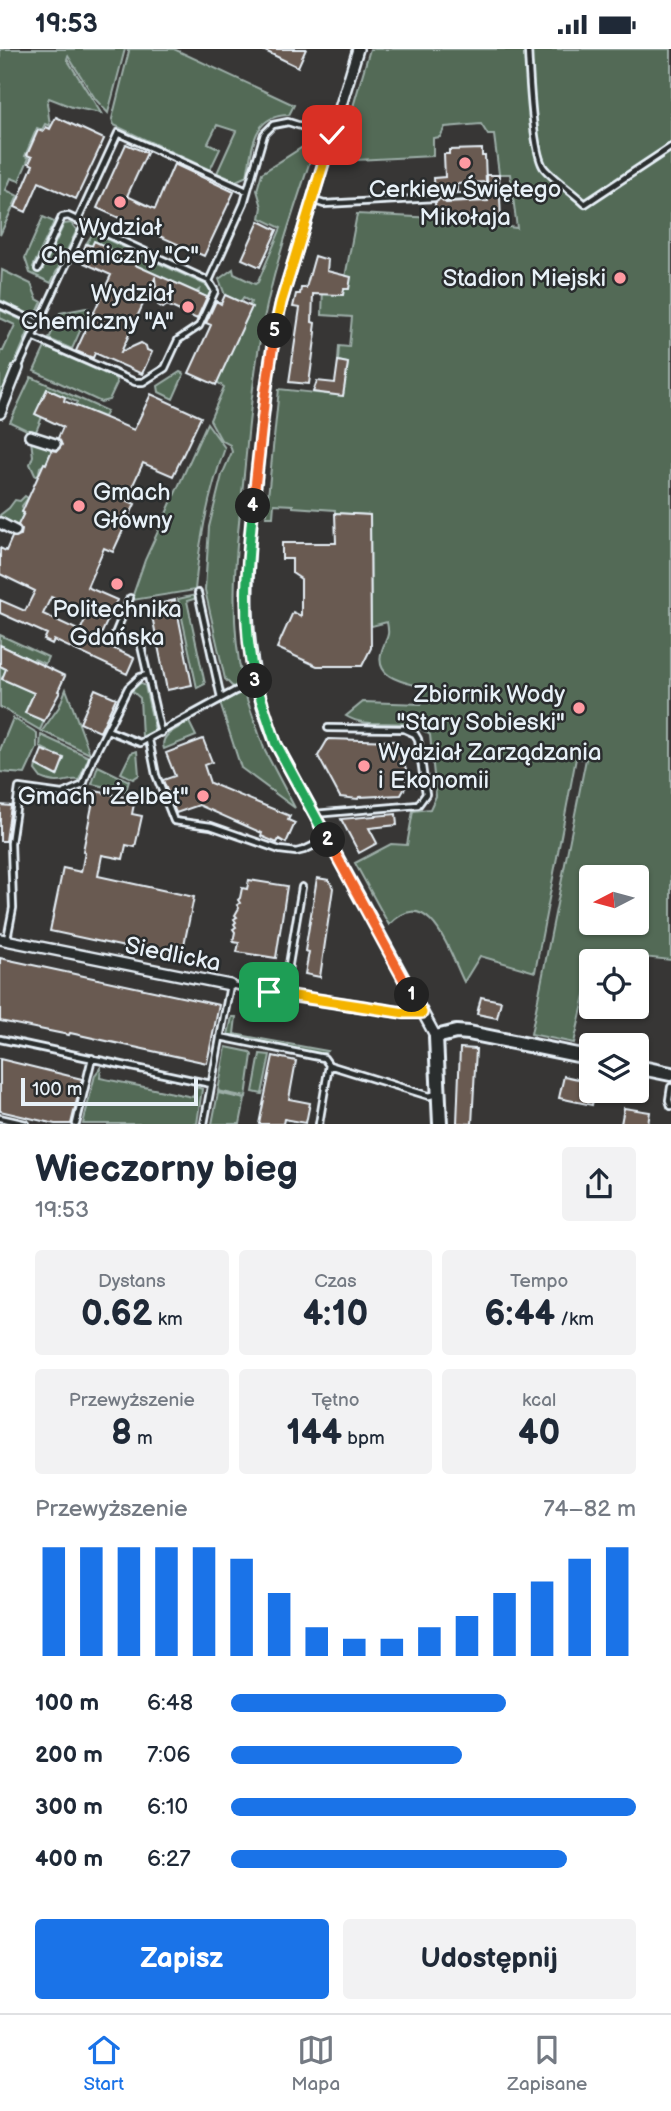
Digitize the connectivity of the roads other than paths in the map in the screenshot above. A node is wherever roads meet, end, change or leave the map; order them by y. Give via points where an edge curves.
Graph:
1 (358, 49) edge
2 (528, 49) edge
3 (332, 135) junction
4 (671, 147) edge
5 (247, 191) junction
6 (480, 196) dead end
7 (435, 198) dead end
8 (446, 198) dead end
9 (312, 201) junction
10 (78, 220) junction
11 (85, 224) junction
12 (38, 269) dead end
13 (209, 281) junction
14 (0, 305) edge
15 (39, 323) junction
16 (32, 337) junction
17 (19, 366) joint
18 (0, 413) edge
19 (30, 436) dead end
20 (55, 444) dead end
21 (0, 523) edge
22 (15, 531) dead end
23 (198, 593) dead end
24 (130, 598) dead end
25 (115, 634) dead end
26 (141, 646) dead end
27 (148, 675) junction
28 (256, 684) junction
29 (221, 698) junction
30 (327, 728) dead end
31 (107, 730) junction
32 (161, 733) junction
33 (149, 740) junction
34 (313, 814) junction
35 (327, 839) junction
36 (302, 887) dead end
37 (4, 940) edge
38 (229, 985) junction
39 (272, 993) joint
40 (284, 995) junction
41 (422, 1013) junction
42 (220, 1037) junction
43 (436, 1037) junction
44 (0, 1039) edge
45 (579, 1055) edge
46 (92, 1058) junction
47 (329, 1065) junction
48 (649, 1069) edge
49 (671, 1074) edge
50 (211, 1084) junction
51 (671, 1087) edge
52 (438, 1094) junction
53 (671, 1106) edge
54 (0, 1118) edge
55 (26, 1124) edge
56 (76, 1124) edge
57 (204, 1124) edge
58 (319, 1124) edge
59 (440, 1124) edge

1 - 3 street
2 - 4 lane via 540,161 585,204
3 - 5 lane via 288,122 268,128
3 - 9 street
5 - 10 lane via 118,133
5 - 13 lane
6 - 8 lane
7 - 9 lane
9 - 28 street via 281,303 265,396 247,583 249,648
10 - 11 lane
10 - 12 lane via 62,217
11 - 13 lane
11 - 15 lane
13 - 16 lane via 215,291 199,327 179,338 165,369 144,382
14 - 15 lane
15 - 16 lane
16 - 17 lane
17 - 18 street
19 - 20 street
21 - 22 street
23 - 29 lane
24 - 25 lane
26 - 27 lane
27 - 31 lane via 128,688
27 - 32 lane
28 - 29 lane
28 - 34 street via 276,744
29 - 32 lane
30 - 34 lane via 404,729 415,734 426,794 418,805
31 - 33 lane via 140,743
31 - 37 lane via 83,785 62,794 19,788 11,843 13,908
32 - 33 lane
33 - 35 lane via 156,775 174,821 211,826 296,852
34 - 35 street
35 - 41 street
36 - 40 lane
37 - 38 street, Siedlicka
38 - 39 lane, Siedlicka
38 - 42 lane
39 - 40 street, Siedlicka
40 - 41 street, Siedlicka
41 - 43 street
42 - 47 lane via 324,1058
42 - 50 lane
43 - 45 main road via 469,1033
43 - 52 main road
44 - 46 lane
46 - 50 lane
46 - 56 lane
47 - 52 lane
47 - 58 lane
48 - 49 main road
50 - 57 lane
51 - 53 lane
52 - 59 main road
54 - 55 lane

